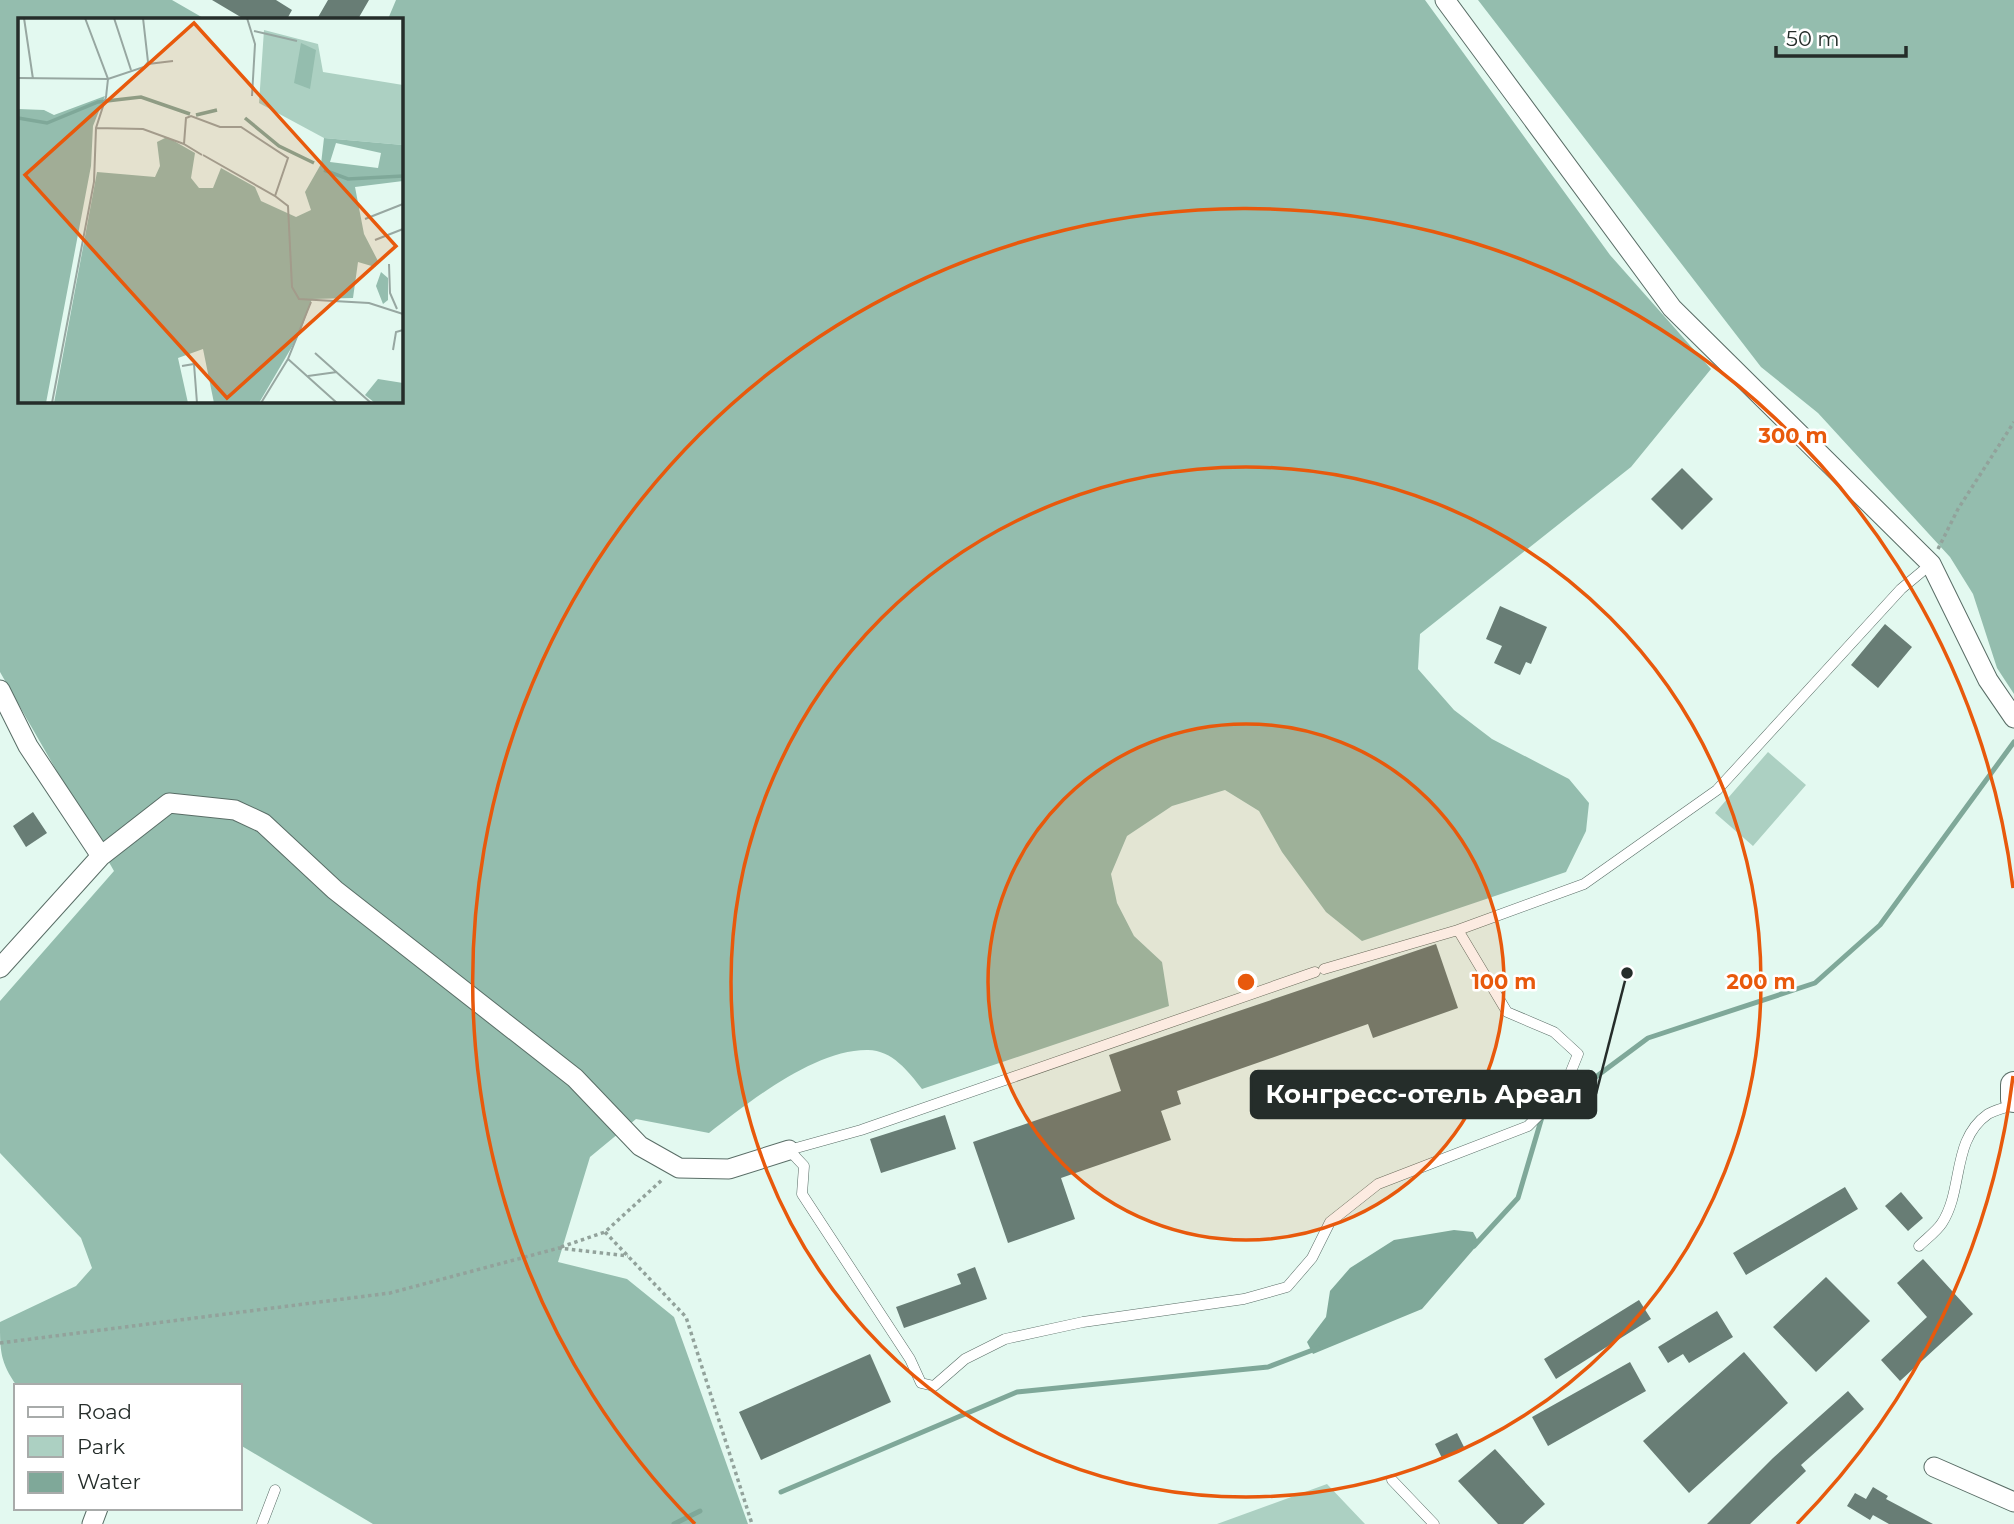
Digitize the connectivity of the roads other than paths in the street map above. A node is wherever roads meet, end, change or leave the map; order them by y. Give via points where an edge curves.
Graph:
1 (1445, 0) edge
2 (1931, 564) junction
3 (0, 690) edge
4 (2014, 718) edge
5 (102, 856) junction
6 (1458, 930) junction
7 (0, 968) edge
8 (2014, 1084) edge
9 (2014, 1099) edge
10 (2014, 1105) edge
11 (789, 1150) junction
12 (1919, 1246) dead end
13 (1934, 1467) dead end
14 (1392, 1480) dead end
15 (275, 1490) dead end
16 (2014, 1502) edge
17 (262, 1524) edge
18 (1434, 1524) edge

1 - 2 street via 1672,308
2 - 4 street via 1988,680
2 - 6 lane via 1901,589 1717,790 1584,884
3 - 5 street via 27,746
5 - 7 street
5 - 11 street via 169,803 234,810 263,823 335,890 575,1078 640,1146 679,1168 729,1169
6 - 11 lane via 1319,971 861,1130
6 - 11 lane via 1507,1012 1554,1032 1578,1054 1563,1091 1528,1126 1378,1184 1329,1222 1312,1258 1287,1287 1244,1299 1083,1322 1005,1339 965,1359 934,1387 921,1383 802,1194 804,1166
8 - 9 street
10 - 12 lane via 1988,1114 1972,1133 1959,1161 1953,1200 1942,1224
13 - 16 street
14 - 18 lane
15 - 17 lane

